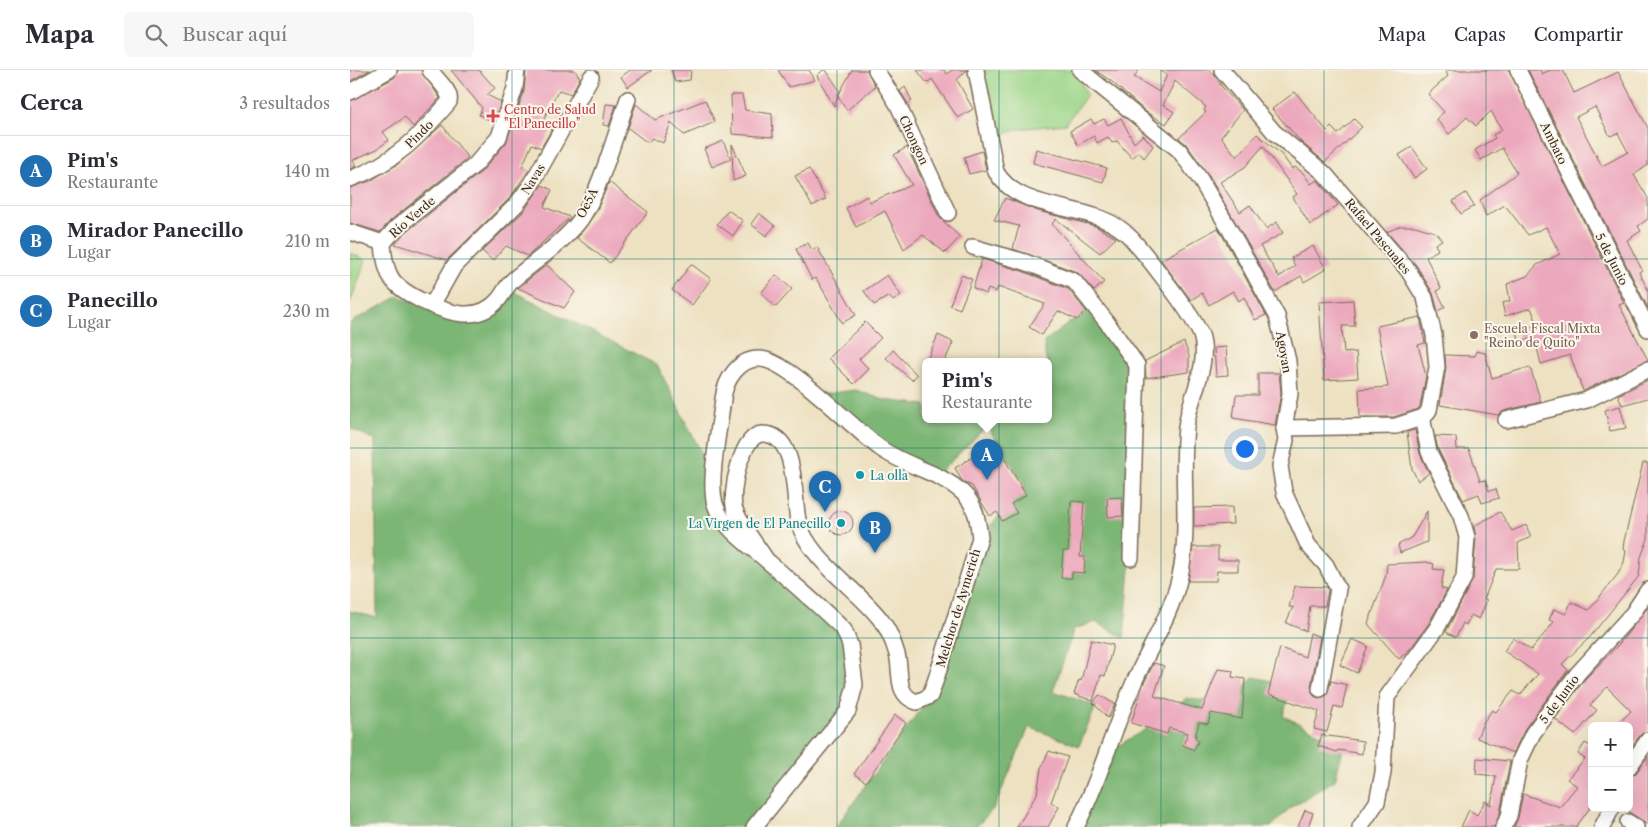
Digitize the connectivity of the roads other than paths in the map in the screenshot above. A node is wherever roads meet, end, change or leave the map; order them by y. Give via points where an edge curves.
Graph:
1 (389, 70) edge
2 (430, 70) edge
3 (517, 70) edge
4 (876, 70) edge
5 (976, 70) edge
6 (1080, 70) edge
7 (1222, 70) edge
8 (1518, 70) edge
9 (591, 77) dead end
10 (350, 92) edge
11 (628, 99) dead end
12 (350, 180) edge
13 (948, 213) dead end
14 (1590, 216) joint
15 (350, 232) edge
16 (383, 243) junction
17 (973, 247) dead end
18 (510, 282) joint
19 (432, 305) junction
20 (1648, 329) edge
21 (1648, 369) edge
22 (1424, 416) junction
23 (1506, 420) dead end
24 (1284, 428) junction
25 (1130, 558) dead end
26 (768, 561) junction
27 (1648, 590) edge
28 (1320, 689) dead end
29 (1648, 740) edge
30 (1633, 761) edge
31 (1610, 812) edge
32 (754, 827) edge
33 (1076, 827) edge
34 (1360, 827) edge
35 (1503, 827) edge
36 (1602, 827) edge

1 - 10 street
2 - 12 street, Pindo via 447,91 449,102 408,147 375,170
3 - 16 street, Río Verde via 515,88 499,137 475,165 397,227
4 - 13 street, Chongon via 898,105
5 - 33 street via 996,172 1005,185 1017,193 1118,225 1193,320 1203,343 1202,368 1186,426 1182,560 1176,590 1166,618 1133,684 1098,780
6 - 24 street, Agoyan via 1179,150 1234,237 1277,316 1288,361 1290,394
7 - 22 street, Rafael Pascuales via 1274,132 1324,173 1408,270 1425,298 1434,335 1437,367 1429,410
8 - 14 street, Ambato
9 - 19 street, Navas via 531,185 516,205 454,266
11 - 18 street, Oe5A via 593,196 580,220
14 - 20 street, 5 de Junio
15 - 16 street
16 - 19 street, Río Verde via 390,280
17 - 25 street via 1074,281 1137,364
18 - 19 street, Río Verde via 498,300 472,314 459,315
21 - 23 street via 1587,400
22 - 24 street via 1396,426
22 - 34 street, Rafael Pascuales via 1430,452 1462,516 1467,538 1464,578 1437,628 1387,697 1383,773 1376,802
24 - 28 street, Agoyan via 1286,440 1280,466 1284,492 1308,545 1326,565 1338,589
26 - 26 street, Melchor de Aymerich via 734,508 741,455 748,441 762,434 779,440 787,450 804,540 882,621 897,651 901,691 917,702 930,696 936,679 980,538 977,515 964,494 937,475 881,449 789,370 771,360 749,360 732,374 723,394 714,476 715,504 730,530
26 - 32 street, Melchor de Aymerich via 844,630 850,645 855,685 848,711
27 - 35 street, 5 de Junio via 1633,613 1578,673 1533,733 1520,760 1509,816
29 - 30 street
31 - 36 street

